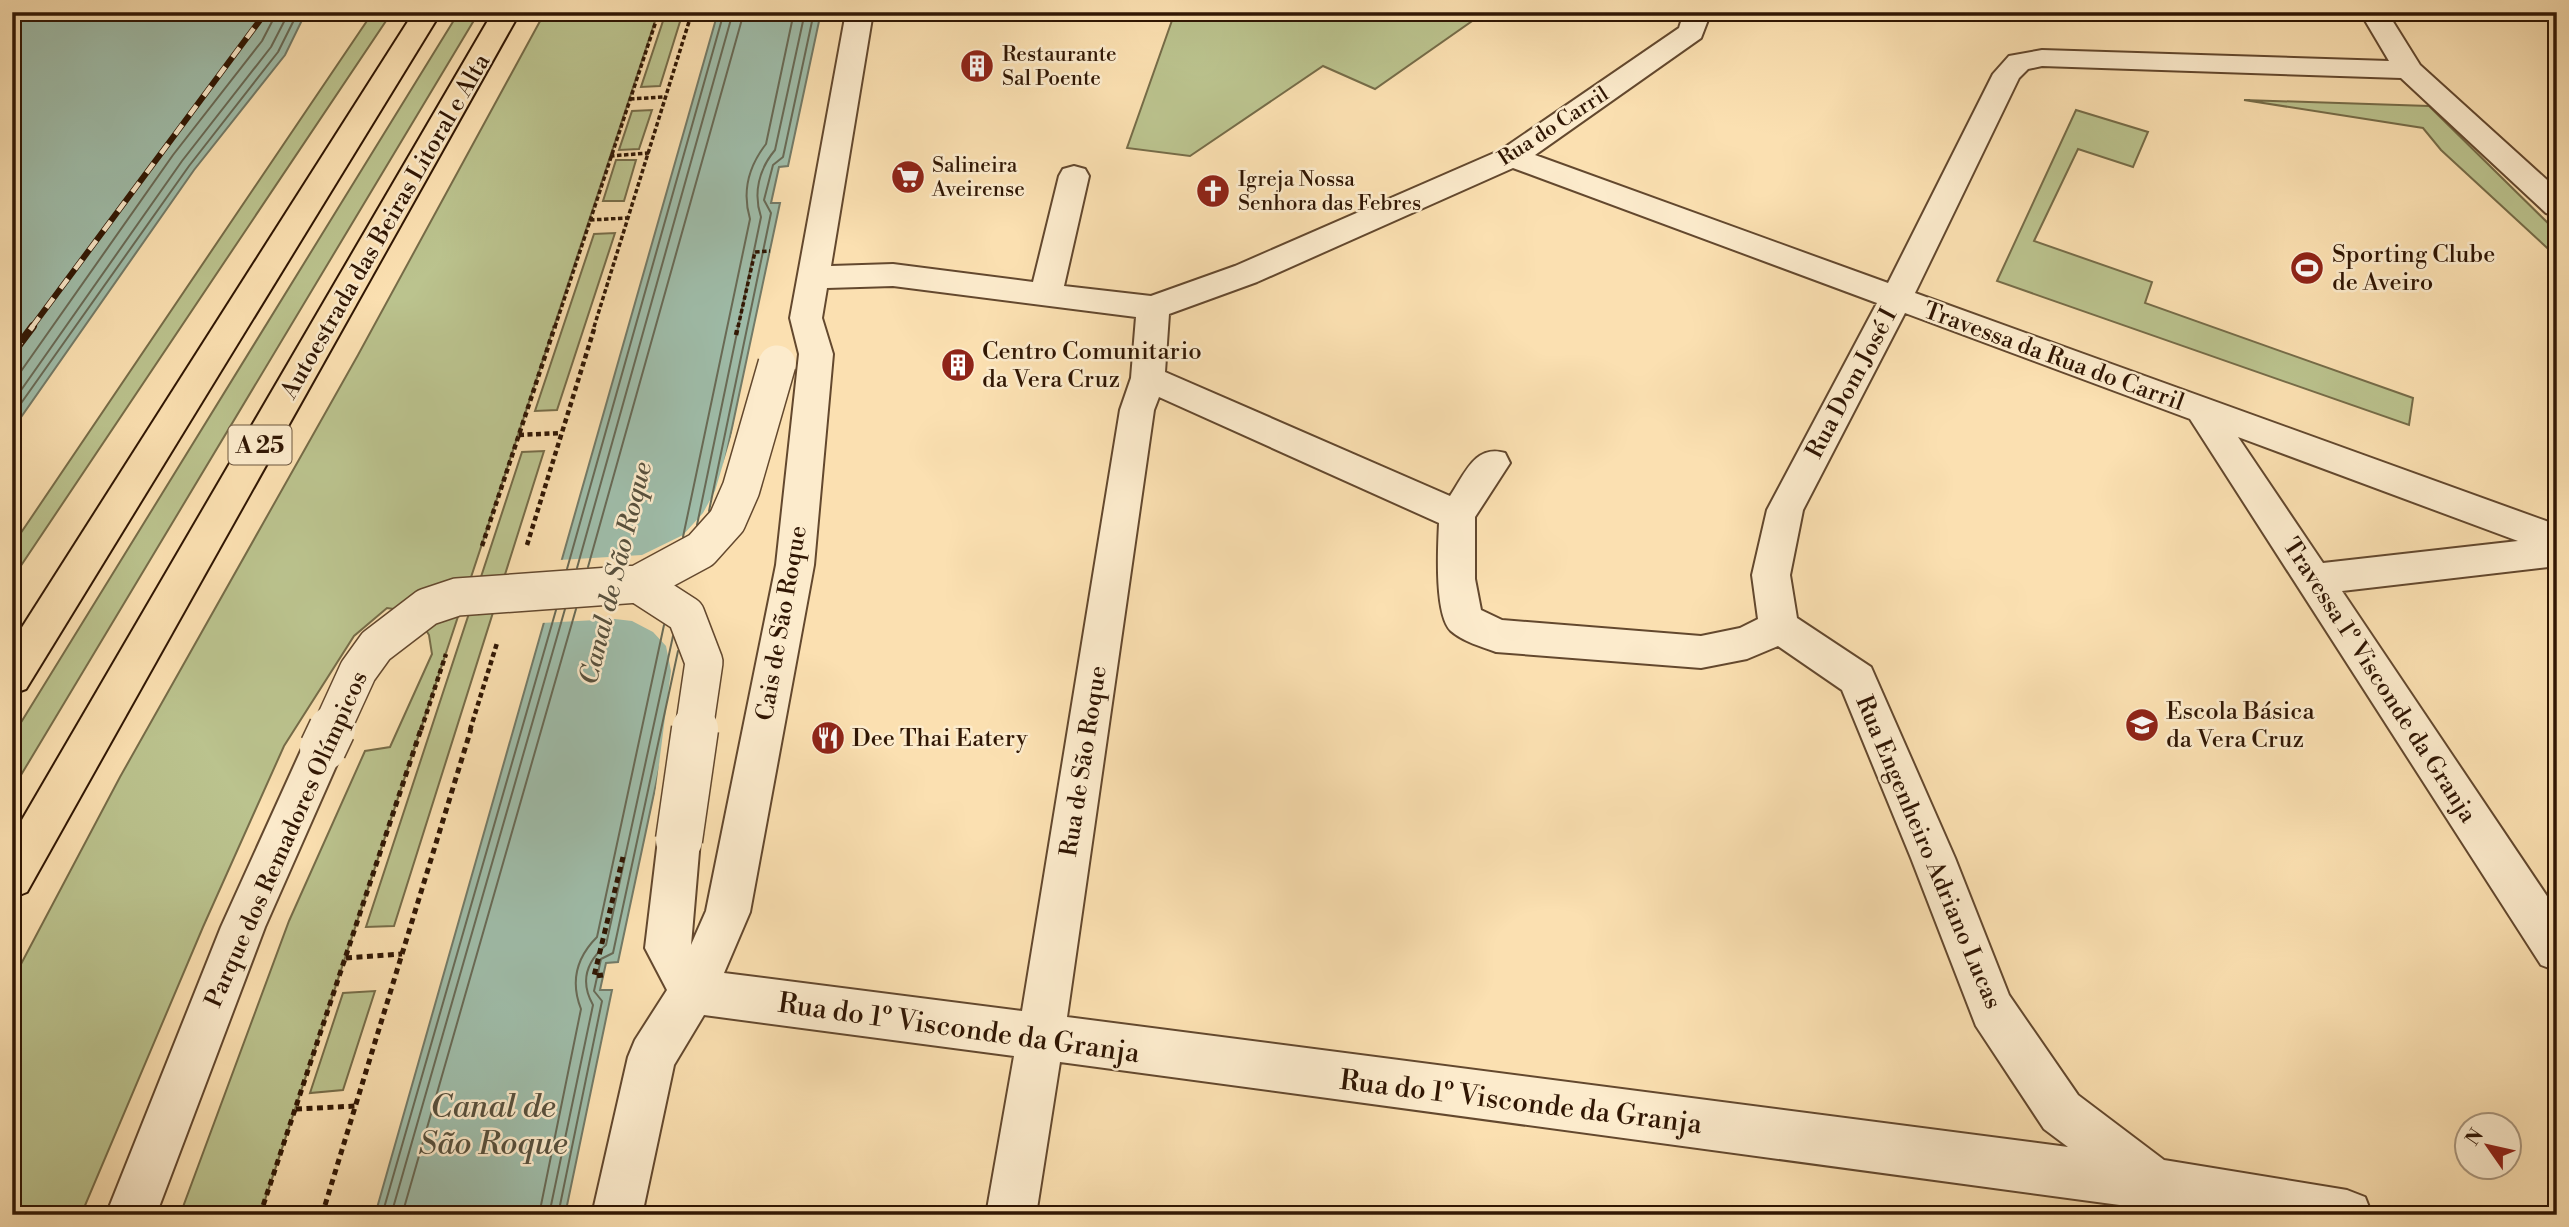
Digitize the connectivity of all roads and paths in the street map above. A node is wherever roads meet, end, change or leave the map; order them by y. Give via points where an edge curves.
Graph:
1 (428, 12) edge
2 (507, 12) edge
3 (860, 12) edge
4 (1698, 12) edge
5 (2373, 12) edge
6 (2409, 69) junction
7 (664, 97) dead end
8 (630, 99) dead end
9 (649, 153) dead end
10 (610, 156) dead end
11 (1511, 157) junction
12 (1074, 176) dead end
13 (2557, 206) edge
14 (627, 218) dead end
15 (590, 220) dead end
16 (814, 278) junction
17 (1046, 293) junction
18 (1895, 299) junction
19 (1153, 308) junction
20 (806, 317) junction
21 (1148, 378) junction
22 (2202, 410) junction
23 (561, 433) dead end
24 (519, 435) dead end
25 (1492, 463) dead end
26 (1457, 515) junction
27 (2557, 540) edge
28 (2557, 551) edge
29 (2314, 579) junction
30 (638, 584) junction
31 (1779, 627) junction
32 (12, 677) edge
33 (12, 878) edge
34 (2557, 950) edge
35 (402, 954) dead end
36 (346, 958) dead end
37 (693, 991) junction
38 (1041, 1038) junction
39 (356, 1106) dead end
40 (296, 1109) dead end
41 (2152, 1183) junction
42 (131, 1215) edge
43 (617, 1215) edge
44 (1011, 1215) edge
45 (2347, 1215) edge

1 - 32 highway
2 - 33 highway, Autoestrada das Beiras Litoral e Alta / A 25
3 - 16 street, Cais de São Roque
4 - 11 street, Rua do Carril via 1691,32
5 - 6 street
6 - 13 street
6 - 18 street, Rua Dom José I via 2042,58 2019,62 2007,74
7 - 8 path
9 - 10 path
11 - 18 street, Travessa da Rua do Carril
11 - 19 street, Rua do Carril via 1247,274
12 - 17 street
14 - 15 path
16 - 17 street via 893,275
16 - 20 street, Cais de São Roque
17 - 19 street
18 - 22 street, Travessa da Rua do Carril
18 - 31 street, Rua Dom José I via 1785,510 1771,575
19 - 21 street, Rua de São Roque
20 - 30 street, bridge via 776,364 741,489 727,521 701,550
20 - 37 street, Cais de São Roque via 816,354 795,565 728,912
21 - 26 street
21 - 38 street, Rua de São Roque via 1137,410
22 - 27 street, Travessa da Rua do Carril
22 - 29 street, Travessa 1º Visconde da Granja
23 - 24 path
25 - 26 street
26 - 31 street via 1456,579 1464,619 1496,636 1701,652 1747,643
28 - 29 street
29 - 34 street, Travessa 1º Visconde da Granja
30 - 37 street, bridge via 686,615 704,662 667,948
30 - 42 street, Parque dos Remadores Olímpicos, bridge via 457,597 427,607 370,654 358,671 243,927
31 - 41 street, Rua Engenheiro Adriano Lucas via 1857,679 1992,1010 2061,1112
35 - 36 path
37 - 38 street, Rua do 1º Visconde da Granja
37 - 43 street, Cais de São Roque via 652,1057
38 - 41 street, Rua do 1º Visconde da Granja
38 - 44 street, Rua de São Roque
39 - 40 path
41 - 45 street, Rua do 1º Visconde da Granja

